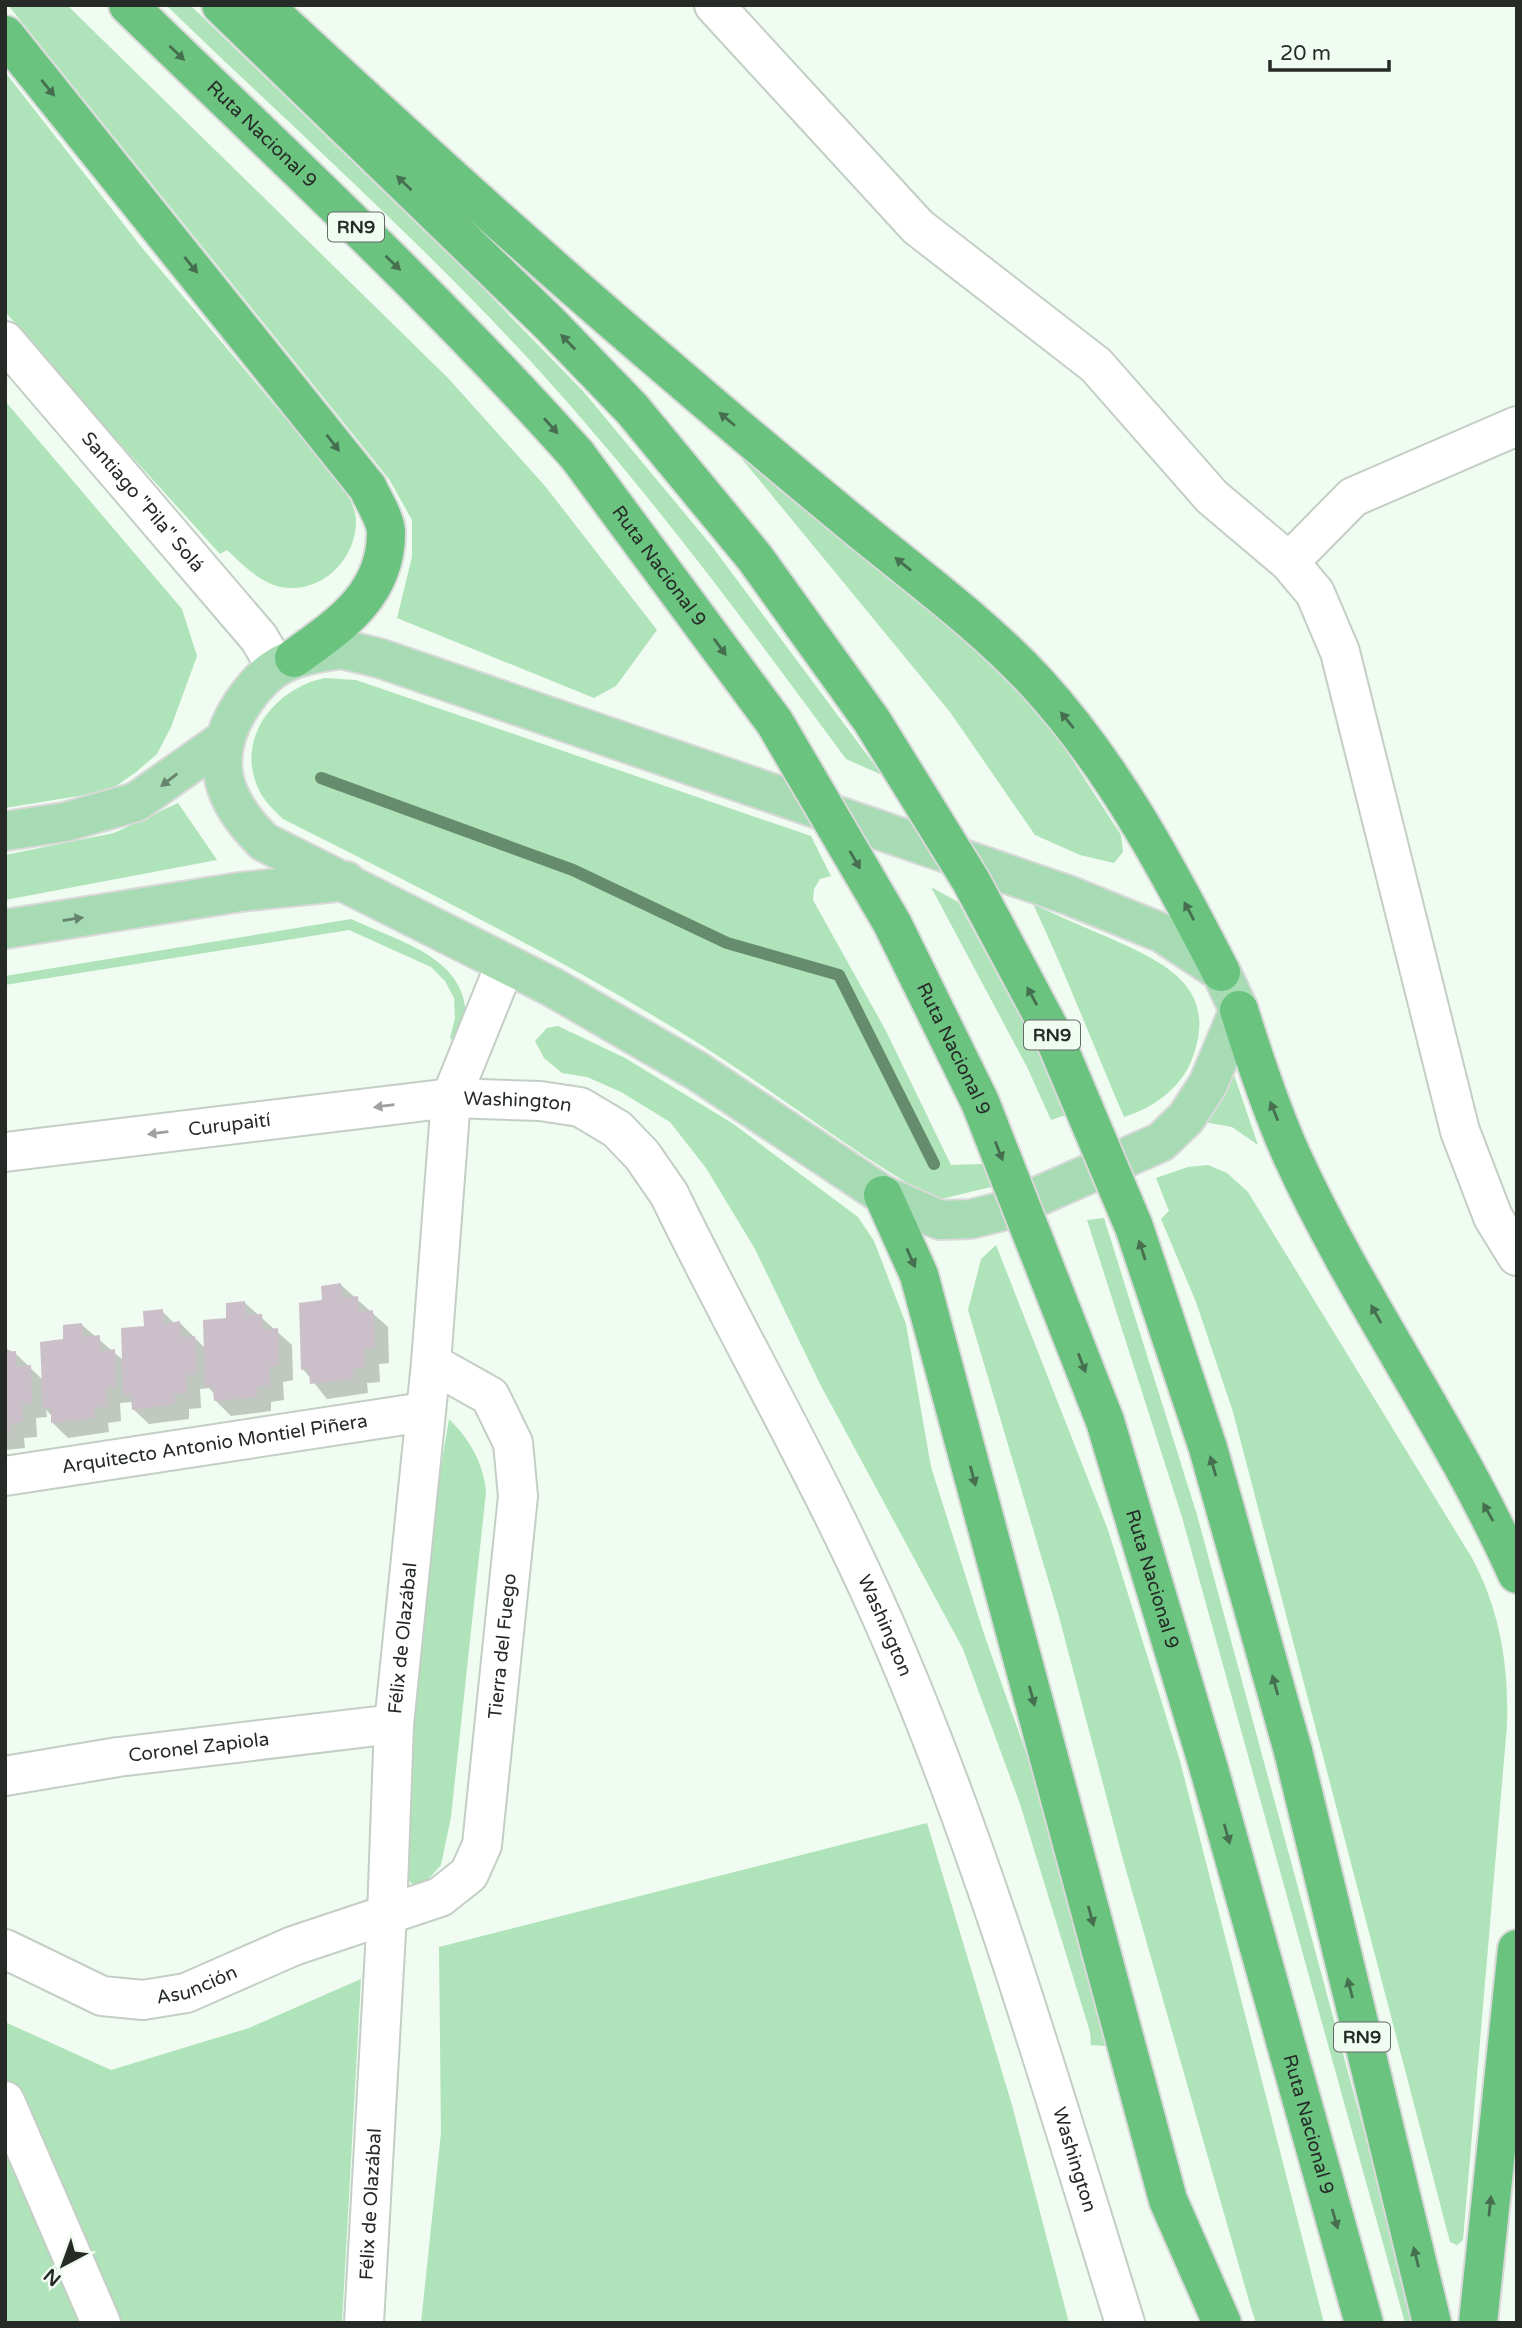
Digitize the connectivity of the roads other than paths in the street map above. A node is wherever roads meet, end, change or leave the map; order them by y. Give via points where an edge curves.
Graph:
1 (128, 5) edge
2 (220, 5) edge
3 (263, 5) edge
4 (714, 5) edge
5 (5, 35) edge
6 (5, 341) edge
7 (1517, 426) edge
8 (1289, 562) junction
9 (285, 663) junction
10 (224, 740) junction
11 (5, 831) edge
12 (346, 881) junction
13 (5, 929) edge
14 (505, 965) junction
15 (1221, 972) junction
16 (1239, 1010) junction
17 (451, 1098) junction
18 (5, 1152) edge
19 (883, 1195) junction
20 (1517, 1256) edge
21 (430, 1363) junction
22 (424, 1412) junction
23 (5, 1476) edge
24 (1517, 1574) edge
25 (394, 1724) junction
26 (5, 1776) edge
27 (387, 1914) junction
28 (5, 1949) edge
29 (1517, 1949) edge
30 (5, 2101) edge
31 (101, 2323) edge
32 (364, 2323) edge
33 (1125, 2323) edge
34 (1222, 2323) edge
35 (1364, 2323) edge
36 (1432, 2323) edge
37 (1478, 2323) edge

1 -> 35 highway, Ruta Nacional 9 / RN9, bridge via 510,379 577,455 775,723 892,923 980,1102 1105,1421 1209,1769
36 -> 2 highway, RN9, bridge via 1293,1751 1208,1448 1139,1240 1052,1035 971,881 872,721 755,558 632,409 550,324
15 -> 3 highway via 1145,830 1093,751 991,636 658,360
4 - 8 street via 918,226 1096,365 1212,497
5 -> 9 highway via 368,488 387,531 371,591 352,615
6 - 9 street, Santiago "Pila" Solá
7 - 8 street via 1353,498
8 - 20 street via 1315,593 1340,652 1460,1131 1493,1217
9 - 10 main road via 256,684 229,724
9 - 15 main road via 341,649 379,658 1068,895 1162,933
10 -> 11 main road via 136,802 65,822
10 - 12 main road via 222,769 232,804 246,824 264,842
13 -> 12 main road via 240,892
12 - 14 main road
14 - 17 street, Félix de Olazábal
14 - 19 main road via 697,1072
15 - 16 main road
16 - 19 main road via 1208,1084 1186,1118 1161,1142 1007,1210 971,1219 940,1220
24 -> 16 highway via 1496,1526 1291,1154
17 -> 18 street, Curupaití
17 - 21 street, Félix de Olazábal
17 - 33 street, Washington via 580,1107 617,1129 670,1194 845,1539 898,1655 976,1852
19 -> 34 highway via 919,1275 1168,2200
21 - 22 street, Félix de Olazábal
21 - 27 street, Tierra del Fuego via 490,1396 513,1443 518,1496 482,1845 469,1874 440,1897
22 - 23 street, Arquitecto Antonio Montiel Piñera
22 - 25 street, Félix de Olazábal
25 - 26 street, Coronel Zapiola via 118,1757
25 - 27 street, Félix de Olazábal
27 - 28 street, Asunción via 293,1947 186,1993 144,2000 102,1996
27 - 32 street, Félix de Olazábal
37 -> 29 highway
30 - 31 street

